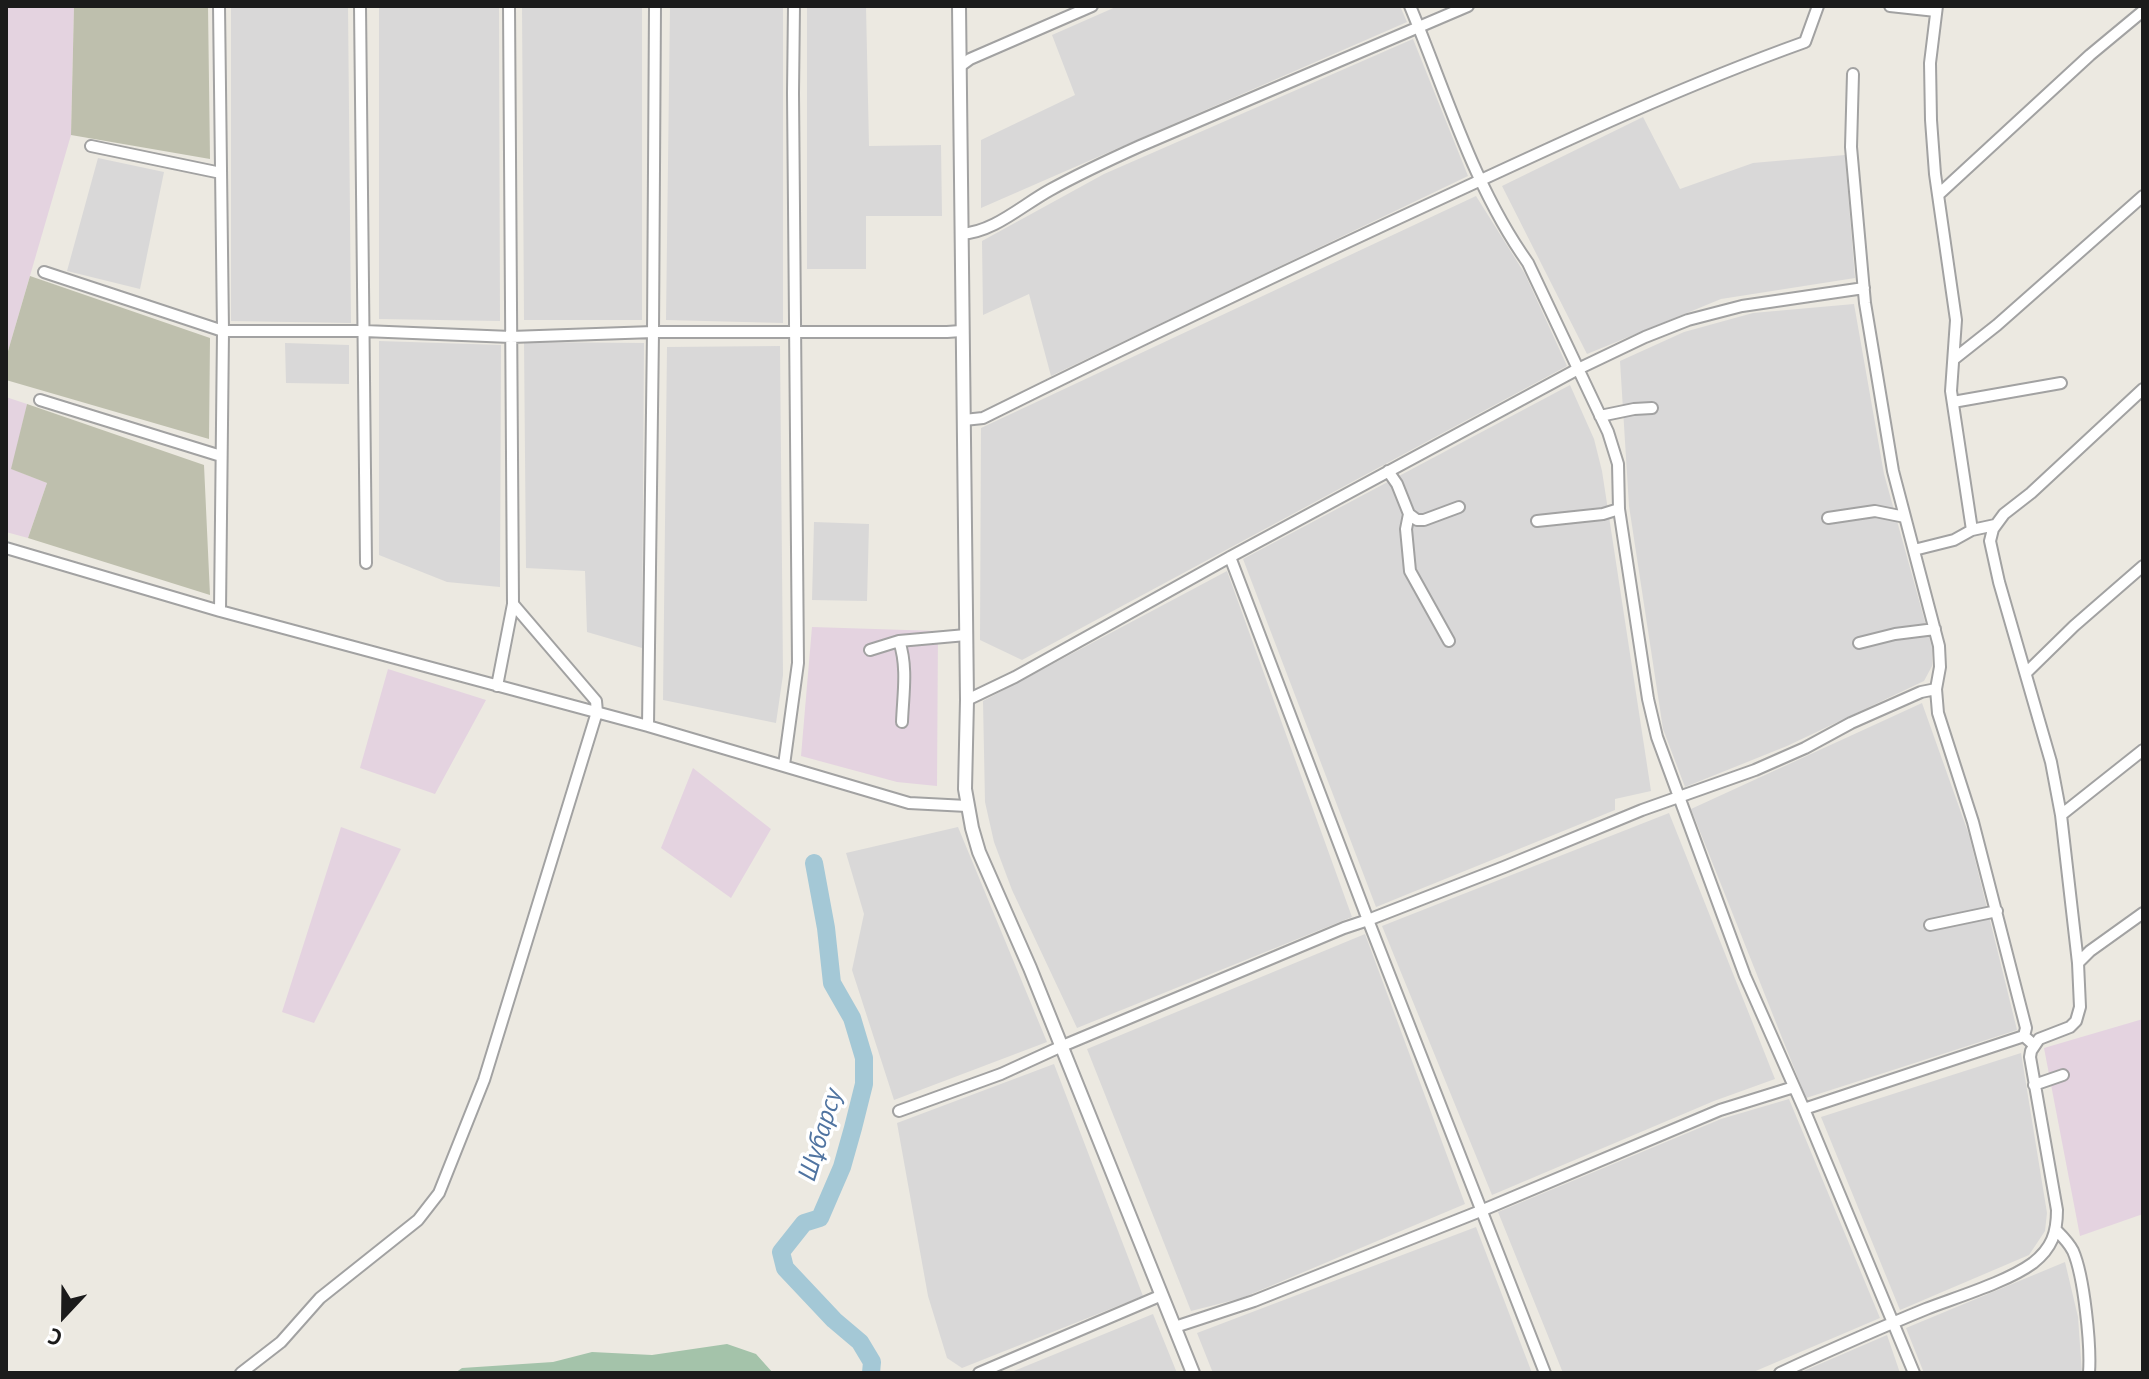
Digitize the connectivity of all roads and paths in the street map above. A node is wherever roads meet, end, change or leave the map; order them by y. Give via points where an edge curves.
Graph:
1 (219, 6) edge
2 (360, 6) edge
3 (509, 6) edge
4 (655, 6) edge
5 (794, 6) edge
6 (959, 6) edge
7 (1092, 6) edge
8 (1410, 6) edge
9 (1468, 6) edge
10 (1818, 6) edge
11 (1890, 6) edge
12 (1936, 9) edge
13 (2143, 11) edge
14 (1418, 26) junction
15 (959, 67) junction
16 (1853, 74) dead end
17 (91, 146) dead end
18 (221, 173) junction
19 (1480, 180) junction
20 (1938, 195) junction
21 (2143, 196) edge
22 (961, 234) junction
23 (44, 272) dead end
24 (1864, 288) junction
25 (223, 331) junction
26 (364, 331) junction
27 (961, 331) junction
28 (653, 332) junction
29 (796, 332) junction
30 (511, 337) junction
31 (1954, 359) junction
32 (1578, 369) junction
33 (2061, 383) dead end
34 (2143, 389) edge
35 (40, 400) dead end
36 (1953, 402) junction
37 (1652, 408) dead end
38 (1600, 416) junction
39 (964, 420) junction
40 (221, 456) junction
41 (1388, 471) junction
42 (1459, 507) dead end
43 (1619, 509) junction
44 (1409, 514) junction
45 (1905, 517) junction
46 (1828, 518) dead end
47 (1537, 521) dead end
48 (1995, 525) junction
49 (1972, 530) junction
50 (6, 548) edge
51 (1914, 550) junction
52 (1230, 557) junction
53 (366, 563) dead end
54 (2143, 566) edge
55 (513, 604) junction
56 (220, 611) junction
57 (1935, 629) junction
58 (966, 635) junction
59 (899, 641) junction
60 (1449, 641) dead end
61 (1859, 643) dead end
62 (870, 650) dead end
63 (2026, 673) junction
64 (497, 686) junction
65 (1936, 689) junction
66 (967, 700) junction
67 (597, 712) junction
68 (902, 722) dead end
69 (648, 726) junction
70 (2143, 750) edge
71 (784, 765) junction
72 (1679, 798) junction
73 (967, 806) junction
74 (2061, 815) junction
75 (1997, 911) junction
76 (2143, 913) edge
77 (1368, 920) junction
78 (1930, 925) dead end
79 (2078, 963) junction
80 (2024, 1036) junction
81 (2034, 1045) junction
82 (1060, 1047) junction
83 (2063, 1075) dead end
84 (2034, 1085) junction
85 (1794, 1087) junction
86 (1804, 1109) junction
87 (899, 1111) dead end
88 (1483, 1210) junction
89 (2057, 1231) junction
90 (1162, 1295) junction
91 (1893, 1322) junction
92 (1175, 1327) junction
93 (241, 1373) edge
94 (979, 1373) edge
95 (1193, 1373) edge
96 (1545, 1373) edge
97 (1780, 1373) edge
98 (1914, 1373) edge
99 (2089, 1373) edge

1 - 18 street
2 - 26 street
3 - 30 street
4 - 28 street
5 - 29 street
6 - 15 street
7 - 15 street
8 - 14 street
9 - 14 street
10 - 19 street via 1805,42 1653,102
11 - 12 street
12 - 20 street via 1930,63
13 - 20 street
14 - 19 street
14 - 22 street via 1094,166 987,228
15 - 22 street
16 - 24 street via 1851,147
17 - 18 street
18 - 25 street
19 - 32 street via 1528,263
19 - 39 street via 983,418
20 - 31 street via 1956,320
21 - 31 street
22 - 27 street
23 - 25 street
24 - 32 street via 1742,306 1688,320
24 - 45 street
25 - 26 street
25 - 40 street
26 - 30 street
26 - 53 street
27 - 29 street
27 - 39 street
28 - 29 street
28 - 30 street
28 - 69 street
29 - 71 street via 798,663
30 - 55 street
31 - 36 street
32 - 38 street
32 - 41 street
33 - 36 street
34 - 48 street
35 - 40 street
36 - 49 street
37 - 38 street
38 - 43 street via 1618,464
39 - 58 street
40 - 56 street
41 - 44 street
41 - 52 street
42 - 44 street via 1424,520
43 - 47 street
43 - 72 street via 1648,699
44 - 60 street via 1410,571
45 - 46 street via 1875,511
45 - 51 street
48 - 49 street
48 - 63 street via 1991,551
49 - 51 street
50 - 56 street
51 - 57 street
52 - 66 street
52 - 77 street
54 - 63 street
55 - 64 street
55 - 67 street via 596,701
56 - 64 street
57 - 61 street
57 - 65 street via 1940,667
58 - 59 street
58 - 66 street
59 - 62 street
59 - 68 street
63 - 74 street
64 - 67 street
65 - 72 street
65 - 75 street via 1938,713
66 - 73 street
67 - 69 street
67 - 93 street via 484,1080 439,1193 418,1220 320,1298 281,1342
69 - 71 street
70 - 74 street
71 - 73 street via 909,803
72 - 77 street
72 - 85 street via 1745,976
73 - 82 street via 979,852
74 - 79 street
75 - 78 street
75 - 80 street
76 - 79 street
77 - 82 street
77 - 88 street
79 - 81 street via 2076,1021
80 - 81 street
80 - 86 street
81 - 84 street
82 - 87 street
82 - 90 street
83 - 84 street
84 - 89 street
85 - 86 street
85 - 88 street via 1720,1110
86 - 91 street
88 - 92 street
88 - 96 street
89 - 91 street via 2033,1263 2013,1275
89 - 99 street via 2074,1254 2086,1316
90 - 92 street
90 - 94 street
91 - 97 street
91 - 98 street
92 - 95 street

